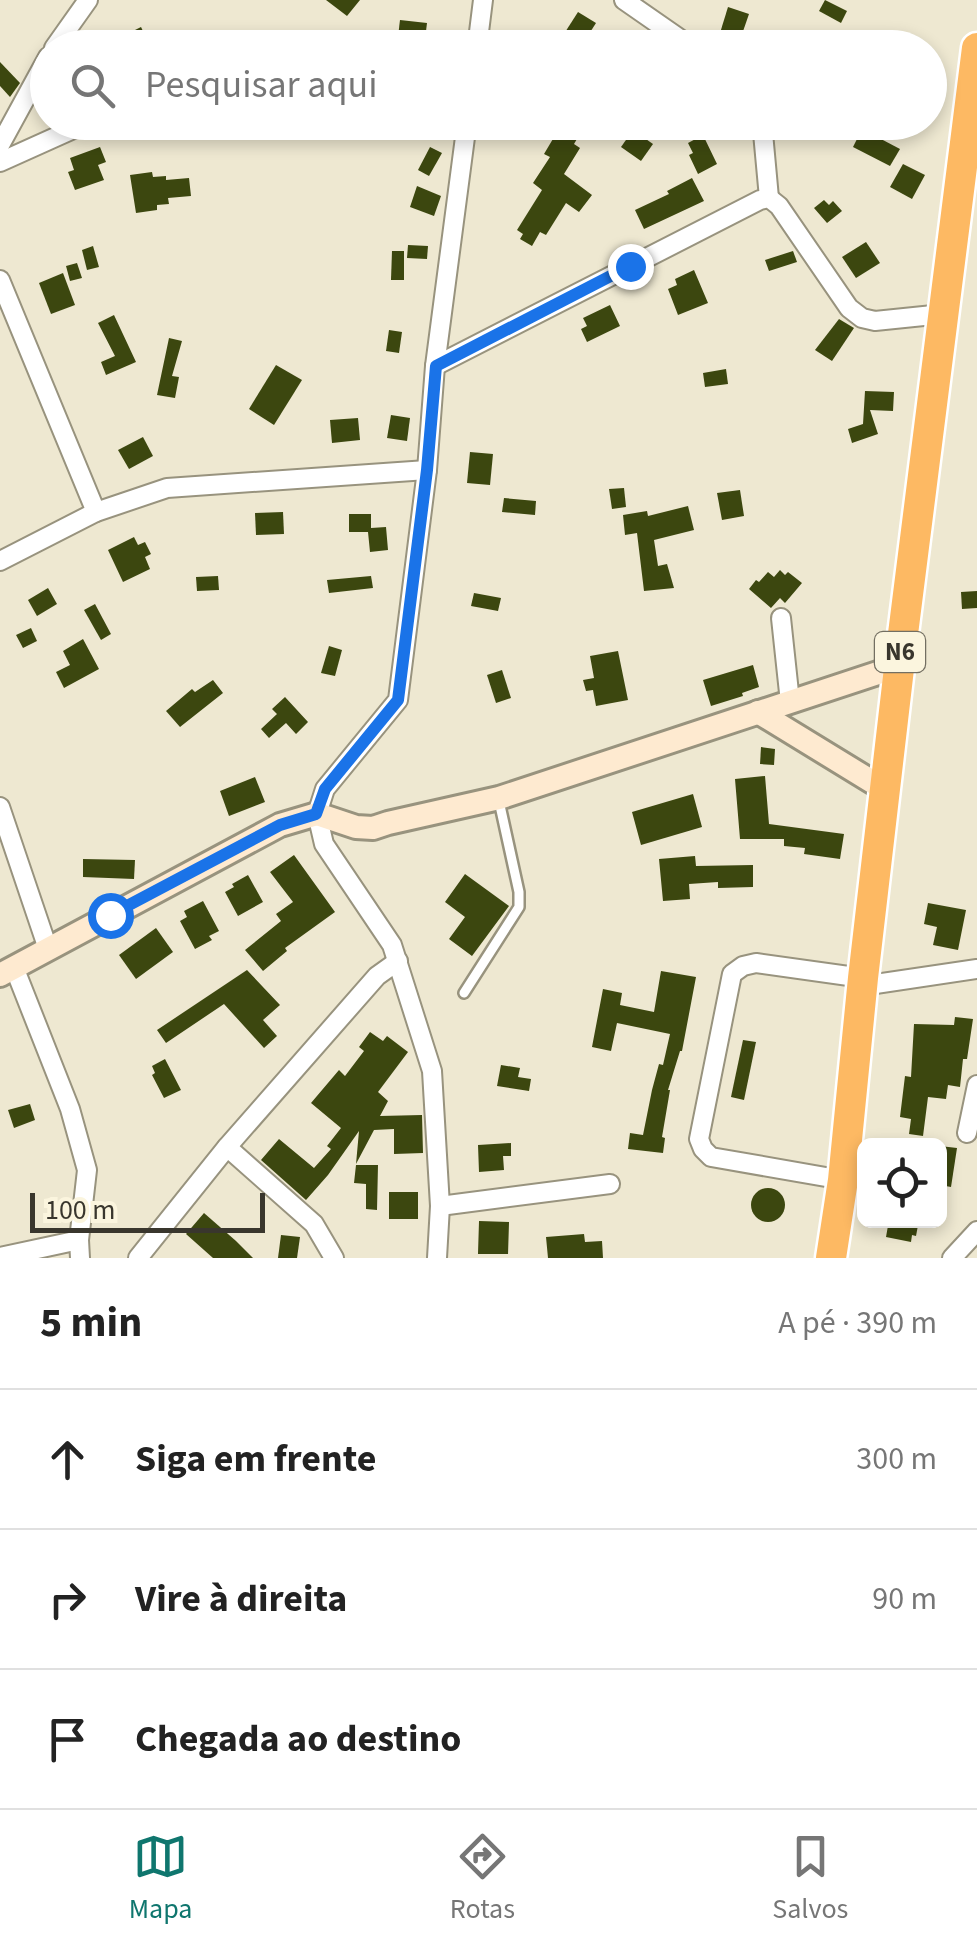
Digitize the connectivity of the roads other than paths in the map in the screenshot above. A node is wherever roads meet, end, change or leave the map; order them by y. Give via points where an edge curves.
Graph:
1 (88, 0) edge
2 (483, 0) edge
3 (624, 0) edge
4 (67, 30) edge
5 (479, 30) edge
6 (666, 30) edge
7 (977, 48) edge
8 (30, 90) edge
9 (49, 140) edge
10 (465, 140) edge
11 (764, 140) edge
12 (0, 145) edge
13 (0, 162) edge
14 (769, 198) junction
15 (966, 234) edge
16 (0, 280) edge
17 (942, 314) junction
18 (436, 366) junction
19 (427, 470) junction
20 (96, 512) junction
21 (0, 562) edge
22 (781, 618) dead end
23 (899, 666) junction
24 (790, 702) junction
25 (758, 712) junction
26 (884, 789) junction
27 (499, 798) junction
28 (0, 807) edge
29 (316, 814) junction
30 (48, 949) junction
31 (398, 961) junction
32 (977, 969) edge
33 (7, 971) edge
34 (862, 982) junction
35 (464, 993) dead end
36 (977, 1084) edge
37 (967, 1133) dead end
38 (226, 1147) junction
39 (842, 1180) junction
40 (610, 1184) dead end
41 (440, 1206) junction
42 (977, 1231) edge
43 (80, 1249) edge
44 (0, 1257) edge
45 (138, 1258) edge
46 (334, 1258) edge
47 (436, 1258) edge
48 (831, 1258) edge
49 (952, 1258) edge

1 - 4 street
2 - 5 street
3 - 6 street
7 - 15 highway, N6
8 - 12 street
9 - 13 street
10 - 18 street
11 - 14 street
14 - 17 street via 862,318
14 - 18 street
15 - 17 highway, N6
16 - 20 street
17 - 23 highway, N6
18 - 19 street
19 - 20 street via 167,488
19 - 29 street via 398,700 325,789
20 - 21 street
22 - 24 street
23 - 24 street
23 - 26 highway, N6
24 - 25 street
25 - 26 street
25 - 27 street
26 - 34 highway, N6
27 - 29 street via 373,828
27 - 35 lane via 519,907
28 - 30 street
29 - 30 street via 265,832
29 - 31 street via 324,844
30 - 33 street
31 - 38 street via 377,976
31 - 41 street via 432,1071
32 - 34 street
33 - 43 street via 70,1109 87,1170
34 - 39 highway, N6
34 - 39 street via 756,963 732,974 699,1139 711,1156
36 - 37 street
38 - 45 street
38 - 46 street via 314,1224
39 - 48 highway, N6
40 - 41 street
41 - 47 street
42 - 49 street
43 - 44 street

